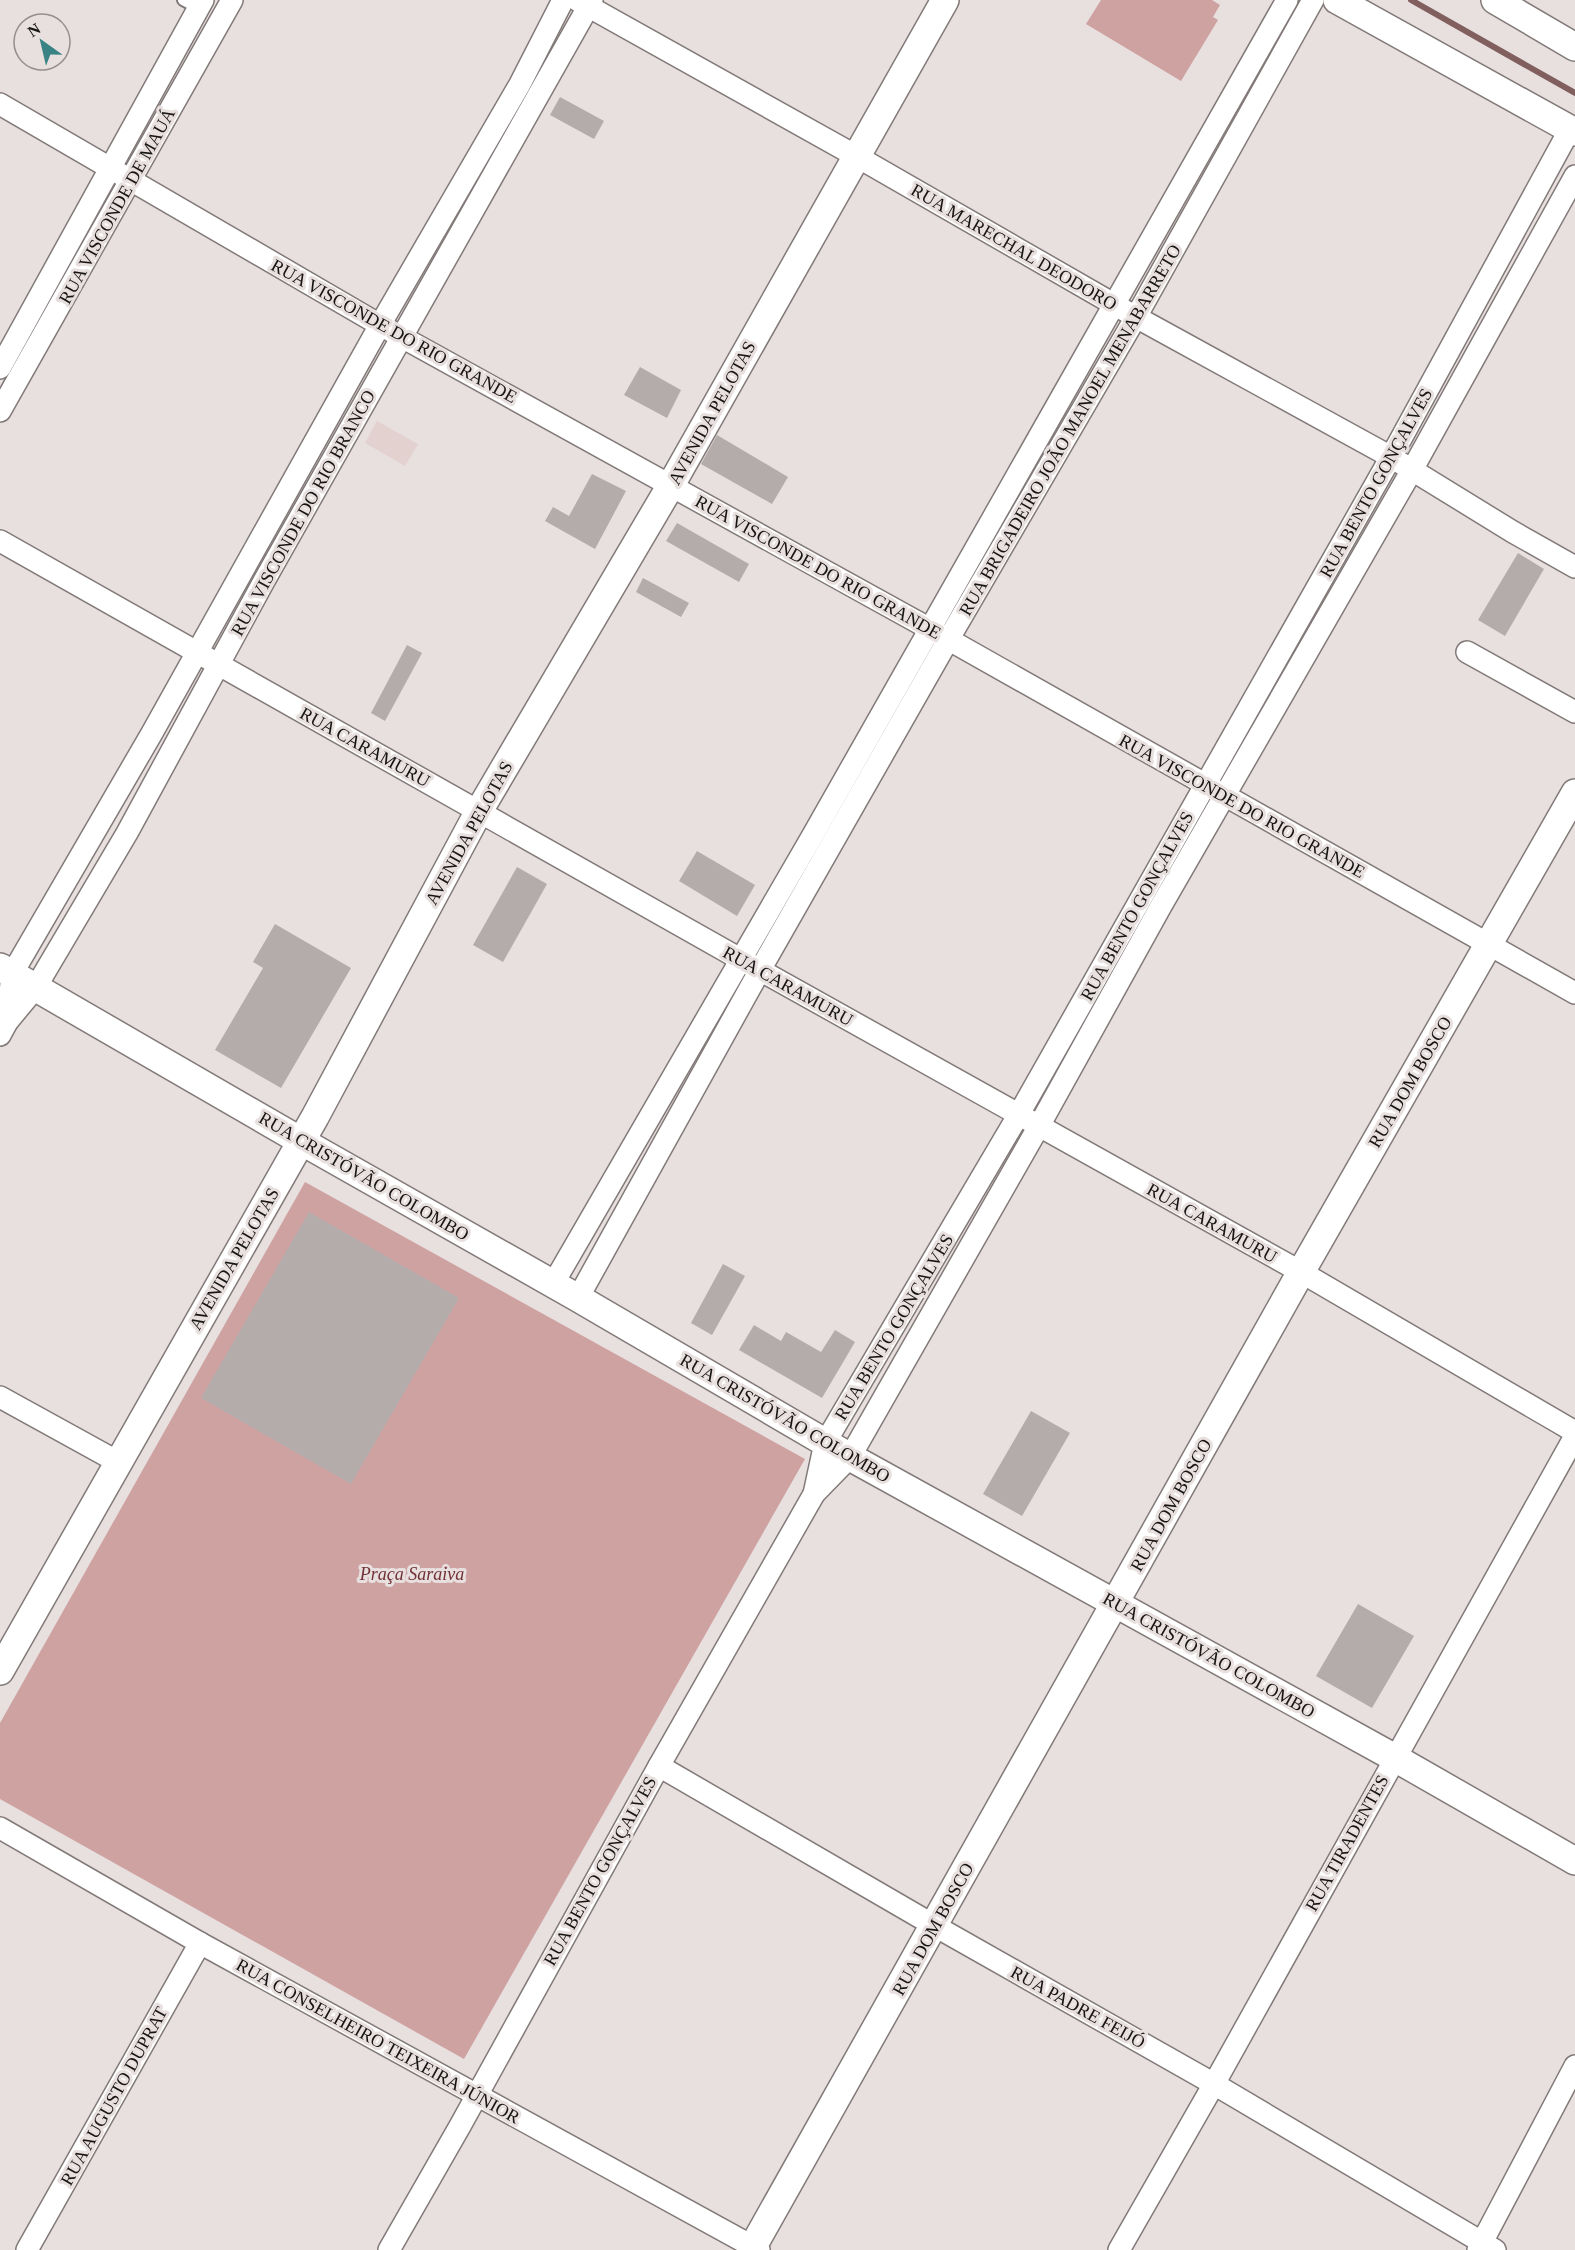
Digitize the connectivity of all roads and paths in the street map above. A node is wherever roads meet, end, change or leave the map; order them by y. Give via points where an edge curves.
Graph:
1 (232, 0) edge
2 (563, 0) edge
3 (945, 0) edge
4 (1287, 0) edge
5 (1314, 0) edge
6 (1336, 0) edge
7 (1495, 0) edge
8 (586, 2) edge
9 (195, 3) edge
10 (1575, 47) edge
11 (520, 84) junction
12 (540, 94) junction
13 (0, 104) edge
14 (494, 127) junction
15 (1573, 130) edge
16 (515, 138) junction
17 (856, 156) junction
18 (474, 162) junction
19 (109, 168) junction
20 (495, 175) junction
21 (1575, 176) edge
22 (132, 180) junction
23 (426, 244) junction
24 (446, 256) junction
25 (1114, 304) junction
26 (1136, 317) junction
27 (380, 325) junction
28 (401, 336) junction
29 (0, 368) edge
30 (7, 384) edge
31 (0, 411) edge
32 (322, 431) junction
33 (342, 442) junction
34 (1391, 457) junction
35 (1412, 470) junction
36 (671, 485) junction
37 (0, 541) edge
38 (1332, 561) junction
39 (1575, 567) edge
40 (243, 570) junction
41 (1351, 573) junction
42 (264, 582) junction
43 (930, 629) junction
44 (948, 640) junction
45 (1467, 652) dead end
46 (195, 653) junction
47 (219, 666) junction
48 (1575, 712) edge
49 (152, 733) junction
50 (176, 746) junction
51 (1204, 786) junction
52 (1575, 793) edge
53 (1225, 796) junction
54 (479, 811) junction
55 (101, 817) junction
56 (127, 833) junction
57 (813, 835) junction
58 (832, 845) junction
59 (1151, 901) junction
60 (1490, 945) junction
61 (740, 959) junction
62 (6, 970) edge
63 (760, 970) junction
64 (36, 987) junction
65 (1575, 993) edge
66 (4, 1029) edge
67 (684, 1055) junction
68 (707, 1069) junction
69 (1019, 1114) junction
70 (1039, 1126) junction
71 (301, 1141) junction
72 (1301, 1272) junction
73 (553, 1284) junction
74 (578, 1298) junction
75 (0, 1397) edge
76 (1575, 1434) edge
77 (825, 1443) junction
78 (850, 1457) junction
79 (118, 1462) junction
80 (814, 1494) junction
81 (1116, 1603) junction
82 (0, 1671) edge
83 (1395, 1758) junction
84 (659, 1766) junction
85 (0, 1827) edge
86 (1575, 1861) edge
87 (935, 1926) junction
88 (200, 1943) junction
89 (1575, 2066) edge
90 (1214, 2084) junction
91 (476, 2096) junction
92 (1485, 2248) edge
93 (754, 2249) edge
94 (27, 2250) edge
95 (388, 2250) edge
96 (1119, 2250) edge

1 - 22 street, RUA VISCONDE DE MAUÁ
2 - 11 street, RUA VISCONDE DO RIO BRANCO
3 - 17 street, AVENIDA PELOTAS
4 - 25 street, RUA BRIGADEIRO JOÃO MANOEL MENABARRETO
5 - 26 street, RUA BRIGADEIRO JOÃO MANOEL MENABARRETO
6 - 15 street
7 - 10 street
8 - 12 street, RUA VISCONDE DO RIO BRANCO
8 - 17 street, RUA MARECHAL DEODORO
9 - 19 street, RUA VISCONDE DE MAUÁ
11 - 12 street
11 - 14 street, RUA VISCONDE DO RIO BRANCO
12 - 16 street, RUA VISCONDE DO RIO BRANCO
13 - 19 street, RUA VISCONDE DO RIO GRANDE
14 - 16 street
14 - 18 street, RUA VISCONDE DO RIO BRANCO
15 - 34 street, RUA BENTO GONÇALVES
16 - 20 street, RUA VISCONDE DO RIO BRANCO
17 - 25 street, RUA MARECHAL DEODORO
17 - 36 street, AVENIDA PELOTAS
18 - 20 street
18 - 23 street, RUA VISCONDE DO RIO BRANCO
19 - 22 street, RUA VISCONDE DO RIO GRANDE
19 - 29 street, RUA VISCONDE DE MAUÁ
20 - 24 street, RUA VISCONDE DO RIO BRANCO
21 - 35 street, RUA BENTO GONÇALVES
22 - 27 street, RUA VISCONDE DO RIO GRANDE
22 - 30 street, RUA VISCONDE DE MAUÁ
23 - 24 street
23 - 27 street, RUA VISCONDE DO RIO BRANCO
24 - 28 street, RUA VISCONDE DO RIO BRANCO
25 - 26 street, RUA MARECHAL DEODORO
25 - 43 street, RUA BRIGADEIRO JOÃO MANOEL MENABARRETO
26 - 34 street, RUA MARECHAL DEODORO
26 - 44 street, RUA BRIGADEIRO JOÃO MANOEL MENABARRETO
27 - 28 street, RUA VISCONDE DO RIO GRANDE
27 - 32 street, RUA VISCONDE DO RIO BRANCO
28 - 33 street, RUA VISCONDE DO RIO BRANCO
28 - 36 street, RUA VISCONDE DO RIO GRANDE
30 - 31 street, RUA VISCONDE DE MAUÁ
32 - 33 street
32 - 40 street, RUA VISCONDE DO RIO BRANCO
33 - 42 street, RUA VISCONDE DO RIO BRANCO
34 - 35 street, RUA MARECHAL DEODORO
34 - 38 street, RUA BENTO GONÇALVES
35 - 39 street, RUA MARECHAL DEODORO
35 - 41 street, RUA BENTO GONÇALVES
36 - 43 street, RUA VISCONDE DO RIO GRANDE
36 - 54 street, AVENIDA PELOTAS
37 - 46 street, RUA CARAMURU
38 - 41 street
38 - 51 street, RUA BENTO GONÇALVES
40 - 42 street
40 - 46 street, RUA VISCONDE DO RIO BRANCO
41 - 53 street, RUA BENTO GONÇALVES
42 - 47 street, RUA VISCONDE DO RIO BRANCO
43 - 44 street, RUA VISCONDE DO RIO GRANDE
43 - 57 street, RUA BRIGADEIRO JOÃO MANOEL MENABARRETO
44 - 51 street, RUA VISCONDE DO RIO GRANDE
44 - 58 street, RUA BRIGADEIRO JOÃO MANOEL MENABARRETO
45 - 48 street
46 - 47 street, RUA CARAMURU
46 - 49 street, RUA VISCONDE DO RIO BRANCO
47 - 50 street, RUA VISCONDE DO RIO BRANCO
47 - 54 street, RUA CARAMURU
49 - 50 street
49 - 55 street, RUA VISCONDE DO RIO BRANCO
50 - 56 street, RUA VISCONDE DO RIO BRANCO
51 - 53 street, RUA VISCONDE DO RIO GRANDE
51 - 59 street, RUA BENTO GONÇALVES
52 - 60 street, RUA DOM BOSCO
53 - 59 street, RUA BENTO GONÇALVES
53 - 60 street, RUA VISCONDE DO RIO GRANDE
54 - 61 street, RUA CARAMURU
54 - 71 street, AVENIDA PELOTAS
55 - 56 street
55 - 62 street, RUA VISCONDE DO RIO BRANCO
56 - 64 street, RUA VISCONDE DO RIO BRANCO
57 - 58 street
57 - 61 street, RUA BRIGADEIRO JOÃO MANOEL MENABARRETO
58 - 63 street, RUA BRIGADEIRO JOÃO MANOEL MENABARRETO
59 - 69 street, RUA BENTO GONÇALVES
59 - 70 street, RUA BENTO GONÇALVES
60 - 65 street, RUA VISCONDE DO RIO GRANDE
60 - 72 street, RUA DOM BOSCO
61 - 63 street, RUA CARAMURU
61 - 67 street, RUA BRIGADEIRO JOÃO MANOEL MENABARRETO
62 - 64 street, RUA CRISTÓVÃO COLOMBO
62 - 66 street, RUA VISCONDE DO RIO BRANCO
63 - 68 street, RUA BRIGADEIRO JOÃO MANOEL MENABARRETO
63 - 69 street, RUA CARAMURU
64 - 66 street, RUA VISCONDE DO RIO BRANCO
64 - 71 street, RUA CRISTÓVÃO COLOMBO
67 - 68 street
67 - 73 street, RUA BRIGADEIRO JOÃO MANOEL MENABARRETO
68 - 74 street, RUA BRIGADEIRO JOÃO MANOEL MENABARRETO
69 - 70 street, RUA CARAMURU
69 - 77 street, RUA BENTO GONÇALVES
70 - 72 street, RUA CARAMURU
70 - 78 street, RUA BENTO GONÇALVES
71 - 73 street, RUA CRISTÓVÃO COLOMBO
71 - 79 street, AVENIDA PELOTAS
72 - 76 street, RUA CARAMURU
72 - 81 street, RUA DOM BOSCO
73 - 74 street, RUA CRISTÓVÃO COLOMBO
74 - 77 street, RUA CRISTÓVÃO COLOMBO
75 - 79 street
76 - 83 street, RUA TIRADENTES
77 - 78 street, RUA CRISTÓVÃO COLOMBO
77 - 80 street, RUA BENTO GONÇALVES
78 - 80 street, RUA BENTO GONÇALVES
78 - 81 street, RUA CRISTÓVÃO COLOMBO
79 - 82 street, AVENIDA PELOTAS
80 - 84 street, RUA BENTO GONÇALVES
81 - 83 street, RUA CRISTÓVÃO COLOMBO
81 - 87 street, RUA DOM BOSCO
83 - 86 street, RUA CRISTÓVÃO COLOMBO
83 - 90 street, RUA TIRADENTES
84 - 87 street, RUA PADRE FEIJÓ
84 - 91 street, RUA BENTO GONÇALVES
85 - 88 street, RUA CONSELHEIRO TEIXEIRA JÚNIOR
87 - 90 street, RUA PADRE FEIJÓ
87 - 93 street, RUA DOM BOSCO
88 - 91 street, RUA CONSELHEIRO TEIXEIRA JÚNIOR
88 - 94 street, RUA AUGUSTO DUPRAT
89 - 92 street
90 - 92 street, RUA PADRE FEIJÓ
90 - 96 street, RUA TIRADENTES
91 - 93 street, RUA CONSELHEIRO TEIXEIRA JÚNIOR
91 - 95 street, RUA BENTO GONÇALVES

